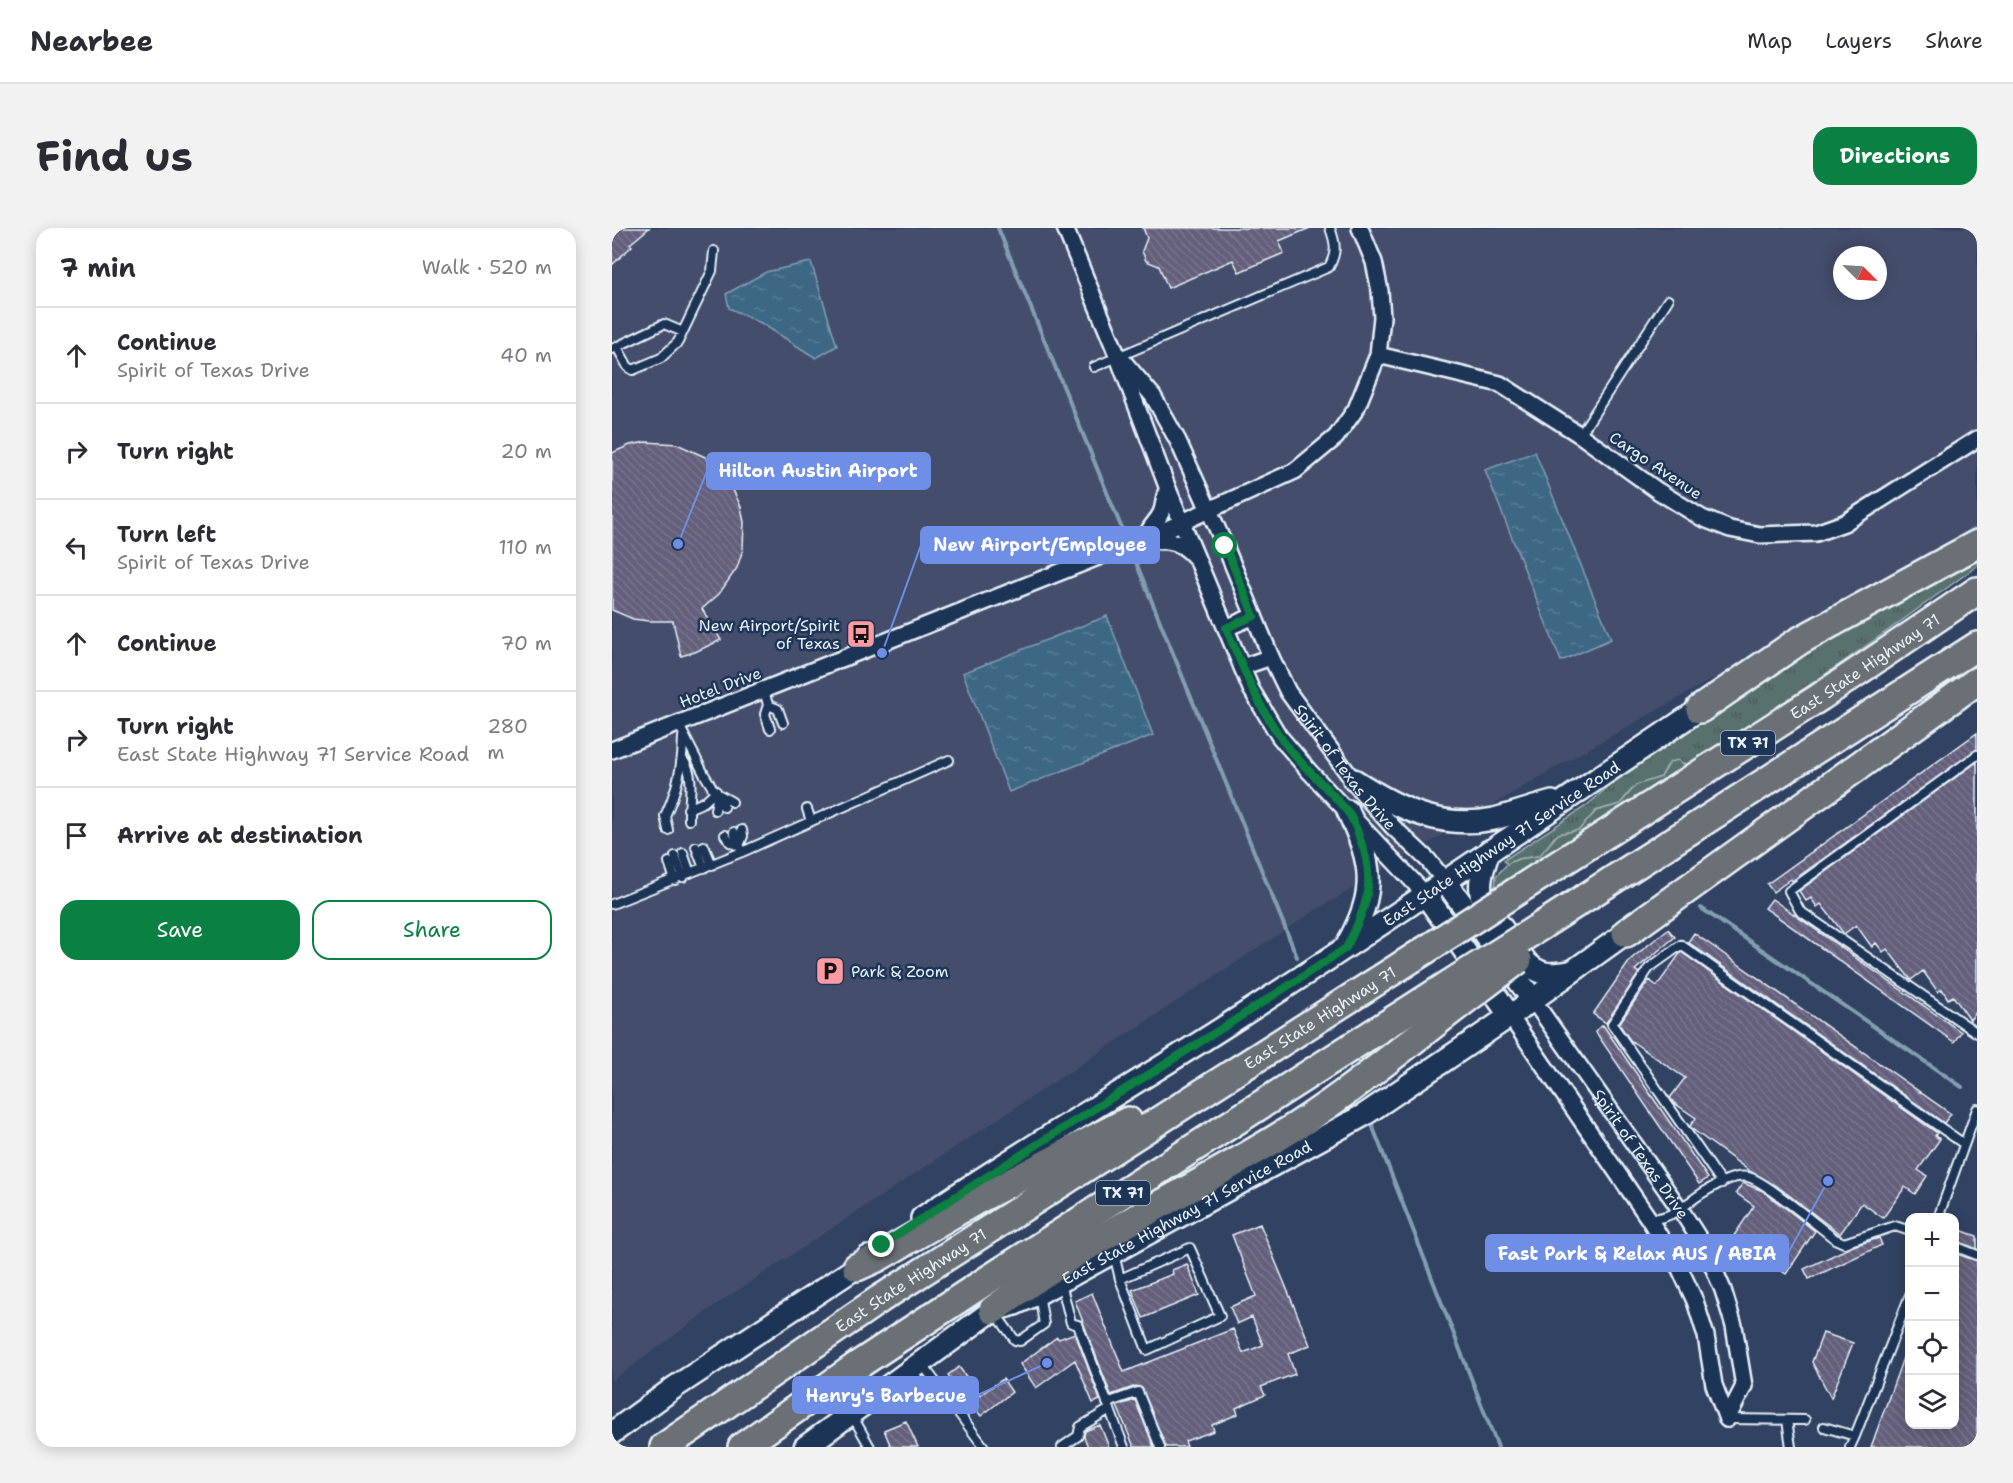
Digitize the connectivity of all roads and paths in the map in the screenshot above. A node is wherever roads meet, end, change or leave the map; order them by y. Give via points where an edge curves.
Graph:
1 (1065, 228) edge
2 (1330, 228) edge
3 (1360, 228) edge
4 (714, 251) dead end
5 (1668, 300) dead end
6 (683, 332) junction
7 (614, 348) edge
8 (1378, 355) junction
9 (1118, 357) junction
10 (1094, 366) dead end
11 (1580, 435) junction
12 (1977, 439) edge
13 (1168, 489) junction
14 (1209, 510) junction
15 (1182, 522) junction
16 (1142, 540) junction
17 (1977, 544) edge
18 (1197, 560) junction
19 (1977, 591) edge
20 (1254, 616) junction
21 (1226, 628) junction
22 (1977, 646) edge
23 (1271, 657) junction
24 (1242, 667) junction
25 (1977, 681) edge
26 (764, 690) junction
27 (768, 705) junction
28 (1700, 709) joint
29 (783, 723) dead end
30 (770, 729) dead end
31 (681, 730) junction
32 (612, 750) edge
33 (1977, 755) edge
34 (683, 760) junction
35 (949, 760) dead end
36 (1354, 780) junction
37 (717, 793) junction
38 (1568, 798) junction
39 (732, 802) dead end
40 (724, 807) dead end
41 (688, 809) junction
42 (807, 809) dead end
43 (715, 810) dead end
44 (1348, 811) junction
45 (689, 820) dead end
46 (811, 821) junction
47 (668, 830) dead end
48 (738, 831) dead end
49 (725, 835) dead end
50 (700, 847) dead end
51 (740, 849) junction
52 (1489, 851) junction
53 (708, 866) junction
54 (687, 875) junction
55 (675, 880) junction
56 (1445, 881) junction
57 (1425, 894) junction
58 (612, 904) edge
59 (1626, 933) joint
60 (1346, 948) junction
61 (1571, 972) junction
62 (1454, 994) junction
63 (1533, 1000) junction
64 (1510, 1016) junction
65 (1977, 1034) edge
66 (1199, 1094) junction
67 (1977, 1109) edge
68 (1964, 1144) junction
69 (1722, 1183) junction
70 (1036, 1199) junction
71 (1680, 1209) junction
72 (1940, 1213) edge
73 (1649, 1219) junction
74 (1905, 1229) edge
75 (1959, 1248) edge
76 (1114, 1252) junction
77 (1977, 1255) edge
78 (857, 1267) junction
79 (1120, 1279) junction
80 (1061, 1281) junction
81 (1039, 1293) junction
82 (1905, 1309) edge
83 (993, 1310) junction
84 (921, 1362) junction
85 (675, 1387) junction
86 (825, 1388) junction
87 (1108, 1406) junction
88 (612, 1413) edge
89 (852, 1414) junction
90 (1727, 1419) junction
91 (1787, 1420) junction
92 (1805, 1420) dead end
93 (1824, 1427) dead end
94 (612, 1433) edge
95 (1855, 1436) junction
96 (664, 1447) edge
97 (687, 1447) edge
98 (722, 1447) edge
99 (742, 1447) edge
100 (805, 1447) edge
101 (870, 1447) edge
102 (984, 1447) edge
103 (1062, 1447) edge
104 (1124, 1447) edge
105 (1160, 1447) edge
106 (1791, 1447) edge
107 (1850, 1447) edge

1 - 9 street, Spirit of Texas Drive
2 - 9 lane via 1336,244 1329,267
3 - 8 street, Hotel Drive via 1374,262 1380,291
4 - 6 lane via 712,271
5 - 11 lane
6 - 7 lane via 664,324
6 - 7 lane via 661,358 638,369 628,367
8 - 11 street, Cargo Avenue via 1500,384
8 - 14 street, Hotel Drive via 1356,409 1336,437 1295,471
9 - 10 lane
9 - 13 street, Spirit of Texas Drive
9 - 14 street, Spirit of Texas Drive via 1154,396
11 - 12 street, Cargo Avenue via 1702,518 1760,535 1816,533 1844,523
13 - 15 street, Spirit of Texas Drive
13 - 16 street via 1158,518
14 - 15 street, Hotel Drive
14 - 20 street, Spirit of Texas Drive
15 - 16 street, Hotel Drive
15 - 18 street, Spirit of Texas Drive
16 - 18 street via 1172,542
16 - 26 street, Hotel Drive
17 - 28 highway via 1798,641
18 - 21 street, Spirit of Texas Drive
19 - 66 highway, East State Highway 71 / TX 71, bridge via 1820,697
20 - 21 street
20 - 23 street, Spirit of Texas Drive
21 - 24 street, Spirit of Texas Drive
22 - 62 highway, TX 71, bridge via 1655,853
23 - 24 street
23 - 36 street, Spirit of Texas Drive via 1288,692
24 - 44 street, Spirit of Texas Drive via 1279,736
25 - 59 highway
26 - 27 lane
26 - 31 street, Hotel Drive
27 - 29 lane via 778,709
27 - 30 lane via 765,714
28 - 38 street, East State Highway 71 Service Road
31 - 32 street, Hotel Drive
31 - 34 lane
31 - 37 lane
33 - 65 lane via 1789,891 1800,911
34 - 41 lane via 688,765 690,781
34 - 47 lane via 665,816
35 - 46 lane
36 - 38 street via 1409,812 1445,820 1481,821
36 - 56 street, Spirit of Texas Drive
37 - 39 lane
37 - 40 lane
37 - 41 lane
37 - 43 lane
38 - 52 street, East State Highway 71 Service Road
41 - 45 lane
42 - 46 lane
44 - 57 street, Spirit of Texas Drive
44 - 60 street via 1364,848 1369,881 1361,919
46 - 51 lane
48 - 51 lane via 743,836
49 - 51 lane
50 - 53 lane
51 - 53 lane
52 - 56 street, East State Highway 71 Service Road
52 - 61 street via 1480,881 1483,903 1534,969 1545,974
53 - 54 lane
54 - 55 lane
54 - 55 lane via 676,857
55 - 58 lane
56 - 57 street, East State Highway 71 Service Road
56 - 63 street, Spirit of Texas Drive
57 - 60 street, East State Highway 71 Service Road
57 - 64 street, Spirit of Texas Drive
59 - 61 street, East State Highway 71 Service Road
60 - 78 street, East State Highway 71 Service Road via 968,1188 882,1245
61 - 63 street, East State Highway 71 Service Road
62 - 83 highway via 1346,1092 1277,1139 1061,1262
62 - 86 highway, TX 71 via 990,1279
63 - 64 street, East State Highway 71 Service Road
63 - 71 street, Spirit of Texas Drive
64 - 73 street, Spirit of Texas Drive
64 - 76 street, East State Highway 71 Service Road via 1344,1126
66 - 70 highway, East State Highway 71 / TX 71
66 - 78 highway via 1145,1112
67 - 68 lane
68 - 69 lane via 1681,945 1649,968 1612,1024
68 - 72 lane
69 - 71 lane
69 - 74 lane via 1749,1177 1844,1243 1895,1226
70 - 96 highway, East State Highway 71 / TX 71 via 862,1311
70 - 97 highway via 972,1253
71 - 73 lane via 1670,1216
71 - 90 street, Spirit of Texas Drive via 1705,1248 1734,1326 1744,1386
73 - 90 street, Spirit of Texas Drive via 1695,1300 1714,1385
75 - 77 lane
76 - 79 lane
76 - 80 street, East State Highway 71 Service Road
78 - 85 street, East State Highway 71 Service Road
79 - 79 lane via 1147,1350 1220,1316 1191,1248
80 - 81 street, East State Highway 71 Service Road
80 - 87 lane via 1071,1323 1078,1325
81 - 83 street, East State Highway 71 Service Road
81 - 83 lane via 1044,1322 1017,1342
82 - 95 lane
83 - 84 street, East State Highway 71 Service Road
84 - 89 street, East State Highway 71 Service Road
84 - 102 lane
85 - 88 street via 646,1404
85 - 94 street, East State Highway 71 Service Road
86 - 98 highway via 796,1395
86 - 99 highway, TX 71
87 - 103 lane
87 - 104 lane
87 - 105 lane via 1138,1392
89 - 100 street, East State Highway 71 Service Road
89 - 101 lane
90 - 91 lane
91 - 92 lane
91 - 106 lane
93 - 95 lane
95 - 107 lane

